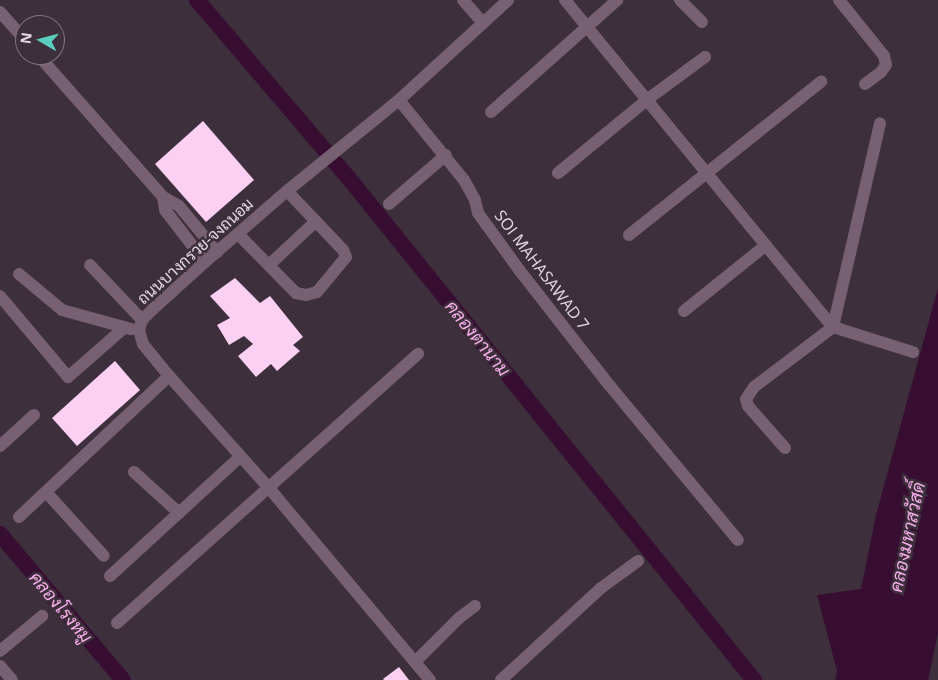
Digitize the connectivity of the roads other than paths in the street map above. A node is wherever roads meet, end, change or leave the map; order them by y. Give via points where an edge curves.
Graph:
1 (463, 0) edge
2 (508, 0) edge
3 (565, 0) edge
4 (617, 0) edge
5 (680, 0) edge
6 (839, 0) edge
7 (0, 12) edge
8 (702, 22) dead end
9 (483, 23) junction
10 (587, 27) junction
11 (15, 29) edge
12 (706, 57) dead end
13 (47, 65) edge
14 (821, 82) dead end
15 (865, 84) dead end
16 (648, 99) junction
17 (399, 100) junction
18 (492, 112) dead end
19 (880, 123) dead end
20 (446, 156) junction
21 (708, 172) junction
22 (558, 173) dead end
23 (287, 191) junction
24 (163, 196) junction
25 (389, 204) dead end
26 (316, 221) junction
27 (238, 234) junction
28 (629, 235) dead end
29 (766, 245) junction
30 (217, 252) junction
31 (205, 262) junction
32 (90, 265) dead end
33 (269, 266) junction
34 (20, 274) dead end
35 (0, 296) edge
36 (684, 310) dead end
37 (140, 325) junction
38 (833, 327) junction
39 (124, 328) junction
40 (913, 352) dead end
41 (418, 354) dead end
42 (168, 376) junction
43 (34, 416) dead end
44 (0, 445) edge
45 (786, 448) dead end
46 (240, 457) junction
47 (134, 472) dead end
48 (268, 487) junction
49 (46, 492) junction
50 (179, 513) junction
51 (19, 517) dead end
52 (738, 540) dead end
53 (104, 556) dead end
54 (638, 561) dead end
55 (110, 576) dead end
56 (475, 606) dead end
57 (42, 616) dead end
58 (117, 623) dead end
59 (0, 651) edge
60 (415, 662) junction
61 (0, 666) edge
62 (504, 679) edge
63 (12, 680) edge
64 (430, 680) edge

1 - 9 street
2 - 9 street, ถนนบางกรวย-จงถนอม
3 - 10 street
4 - 10 street
5 - 8 street
6 - 15 street via 884,56 886,65
7 - 11 street
9 - 17 street, ถนนบางกรวย-จงถนอม
10 - 16 street
10 - 18 street
12 - 16 street
13 - 24 street
14 - 21 street
16 - 21 street
16 - 22 street
17 - 20 street, SOI MAHASAWAD 7
17 - 23 street, ถนนบางกรวย-จงถนอม
19 - 38 street
20 - 25 street
20 - 52 street, SOI MAHASAWAD 7 via 470,190 478,213 494,235 610,386
21 - 28 street
21 - 29 street
23 - 26 street
23 - 27 street, ถนนบางกรวย-จงถนอม
24 - 30 street via 179,206
24 - 31 street via 165,210
26 - 33 street
26 - 33 street via 346,257 317,292 296,293
27 - 30 street, ถนนบางกรวย-จงถนอม
27 - 33 street
29 - 36 street
29 - 38 street
30 - 31 street, ถนนบางกรวย-จงถนอม
31 - 37 street, ถนนบางกรวย-จงถนอม
32 - 37 street
34 - 39 street via 62,310
35 - 39 street via 68,377
37 - 39 street
37 - 42 street, ถนนบางกรวย-จงถนอม via 143,344
38 - 40 street
38 - 45 street via 748,394 748,406
41 - 48 street
42 - 46 street, ถนนบางกรวย-จงถนอม
42 - 49 street
43 - 44 street
46 - 48 street, ถนนบางกรวย-จงถนอม
46 - 50 street
47 - 50 street
48 - 58 street
48 - 60 street, ถนนบางกรวย-จงถนอม
49 - 51 street
49 - 53 street
50 - 55 street
54 - 62 street via 601,588
56 - 60 street
57 - 59 street
60 - 64 street, ถนนบางกรวย-จงถนอม
61 - 63 street

